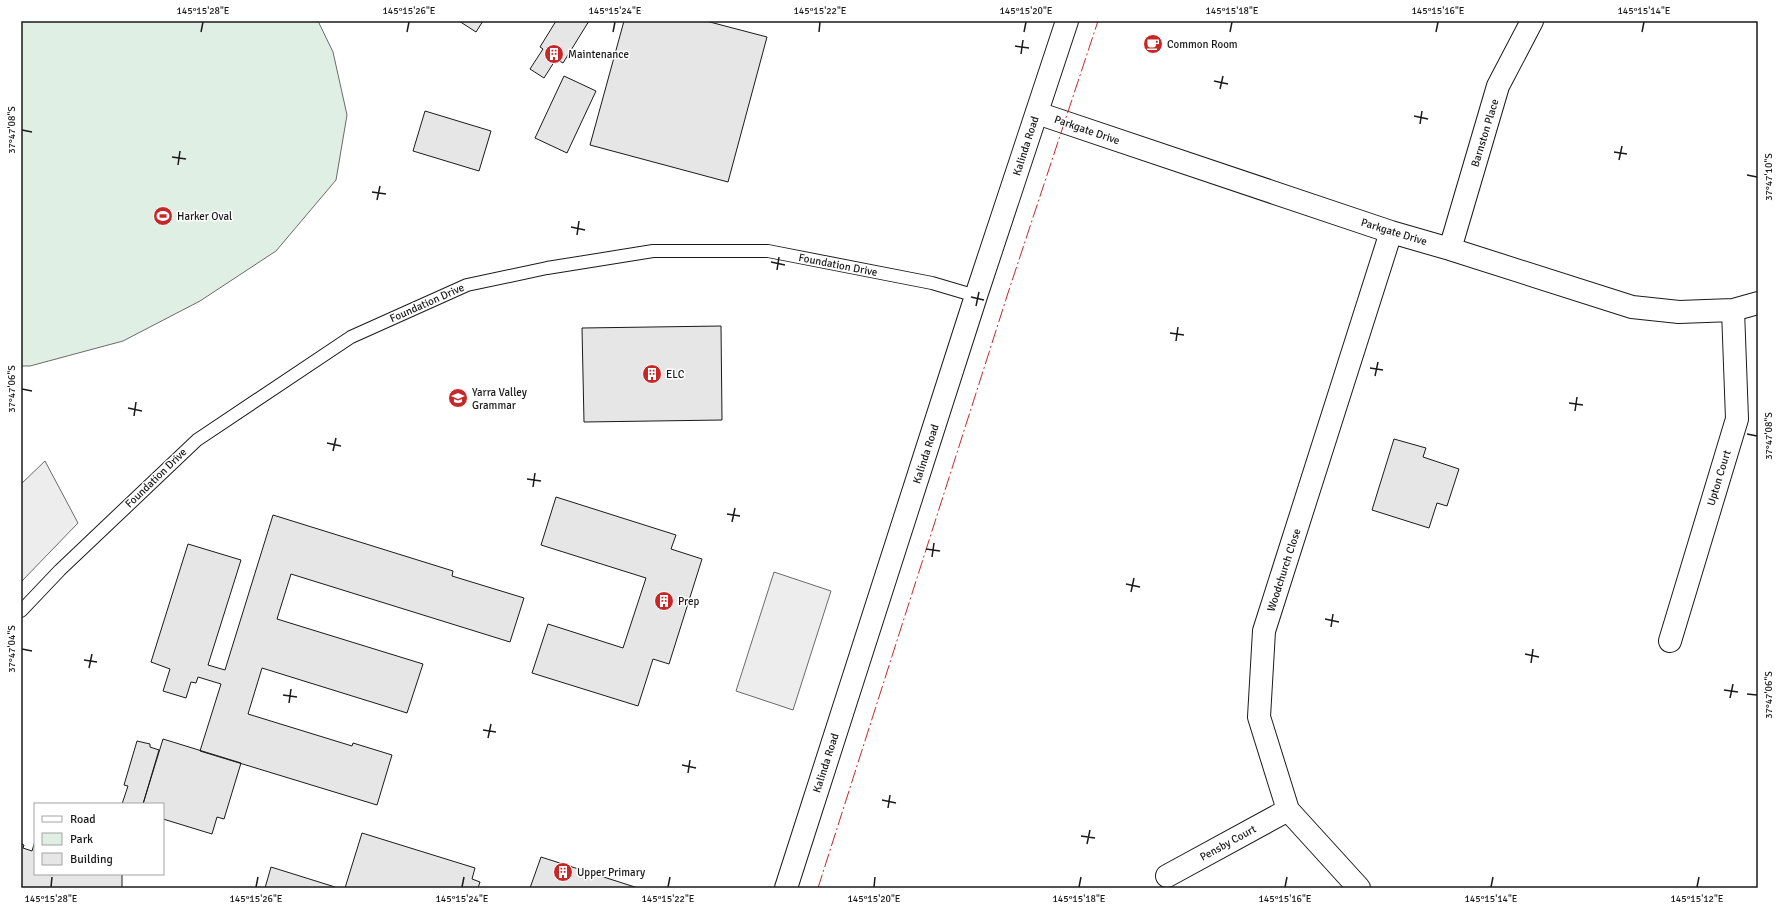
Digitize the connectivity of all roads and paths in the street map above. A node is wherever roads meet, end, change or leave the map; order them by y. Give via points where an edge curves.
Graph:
1 (1067, 21) edge
2 (1532, 21) edge
3 (1037, 113) junction
4 (1391, 232) junction
5 (1450, 249) junction
6 (976, 296) junction
7 (1758, 303) edge
8 (1733, 310) junction
9 (21, 611) edge
10 (1670, 641) dead end
11 (1288, 810) junction
12 (1167, 876) dead end
13 (786, 888) edge
14 (1360, 888) edge

1 - 3 street, Kalinda Road
2 - 5 street, Barnston Place via 1498,86
3 - 4 street, Parkgate Drive
3 - 6 street, Kalinda Road
4 - 5 street, Parkgate Drive
4 - 11 street, Woodchurch Close via 1264,631 1259,717
5 - 8 street, Parkgate Drive via 1632,307 1679,312
6 - 9 lane, Foundation Drive via 932,283 768,251 653,251 547,268 467,285 351,337 197,440 60,570
6 - 13 street, Kalinda Road
7 - 8 street, Parkgate Drive
8 - 10 street, Upton Court via 1737,419
11 - 12 street, Pensby Court
11 - 14 street, Woodchurch Close

